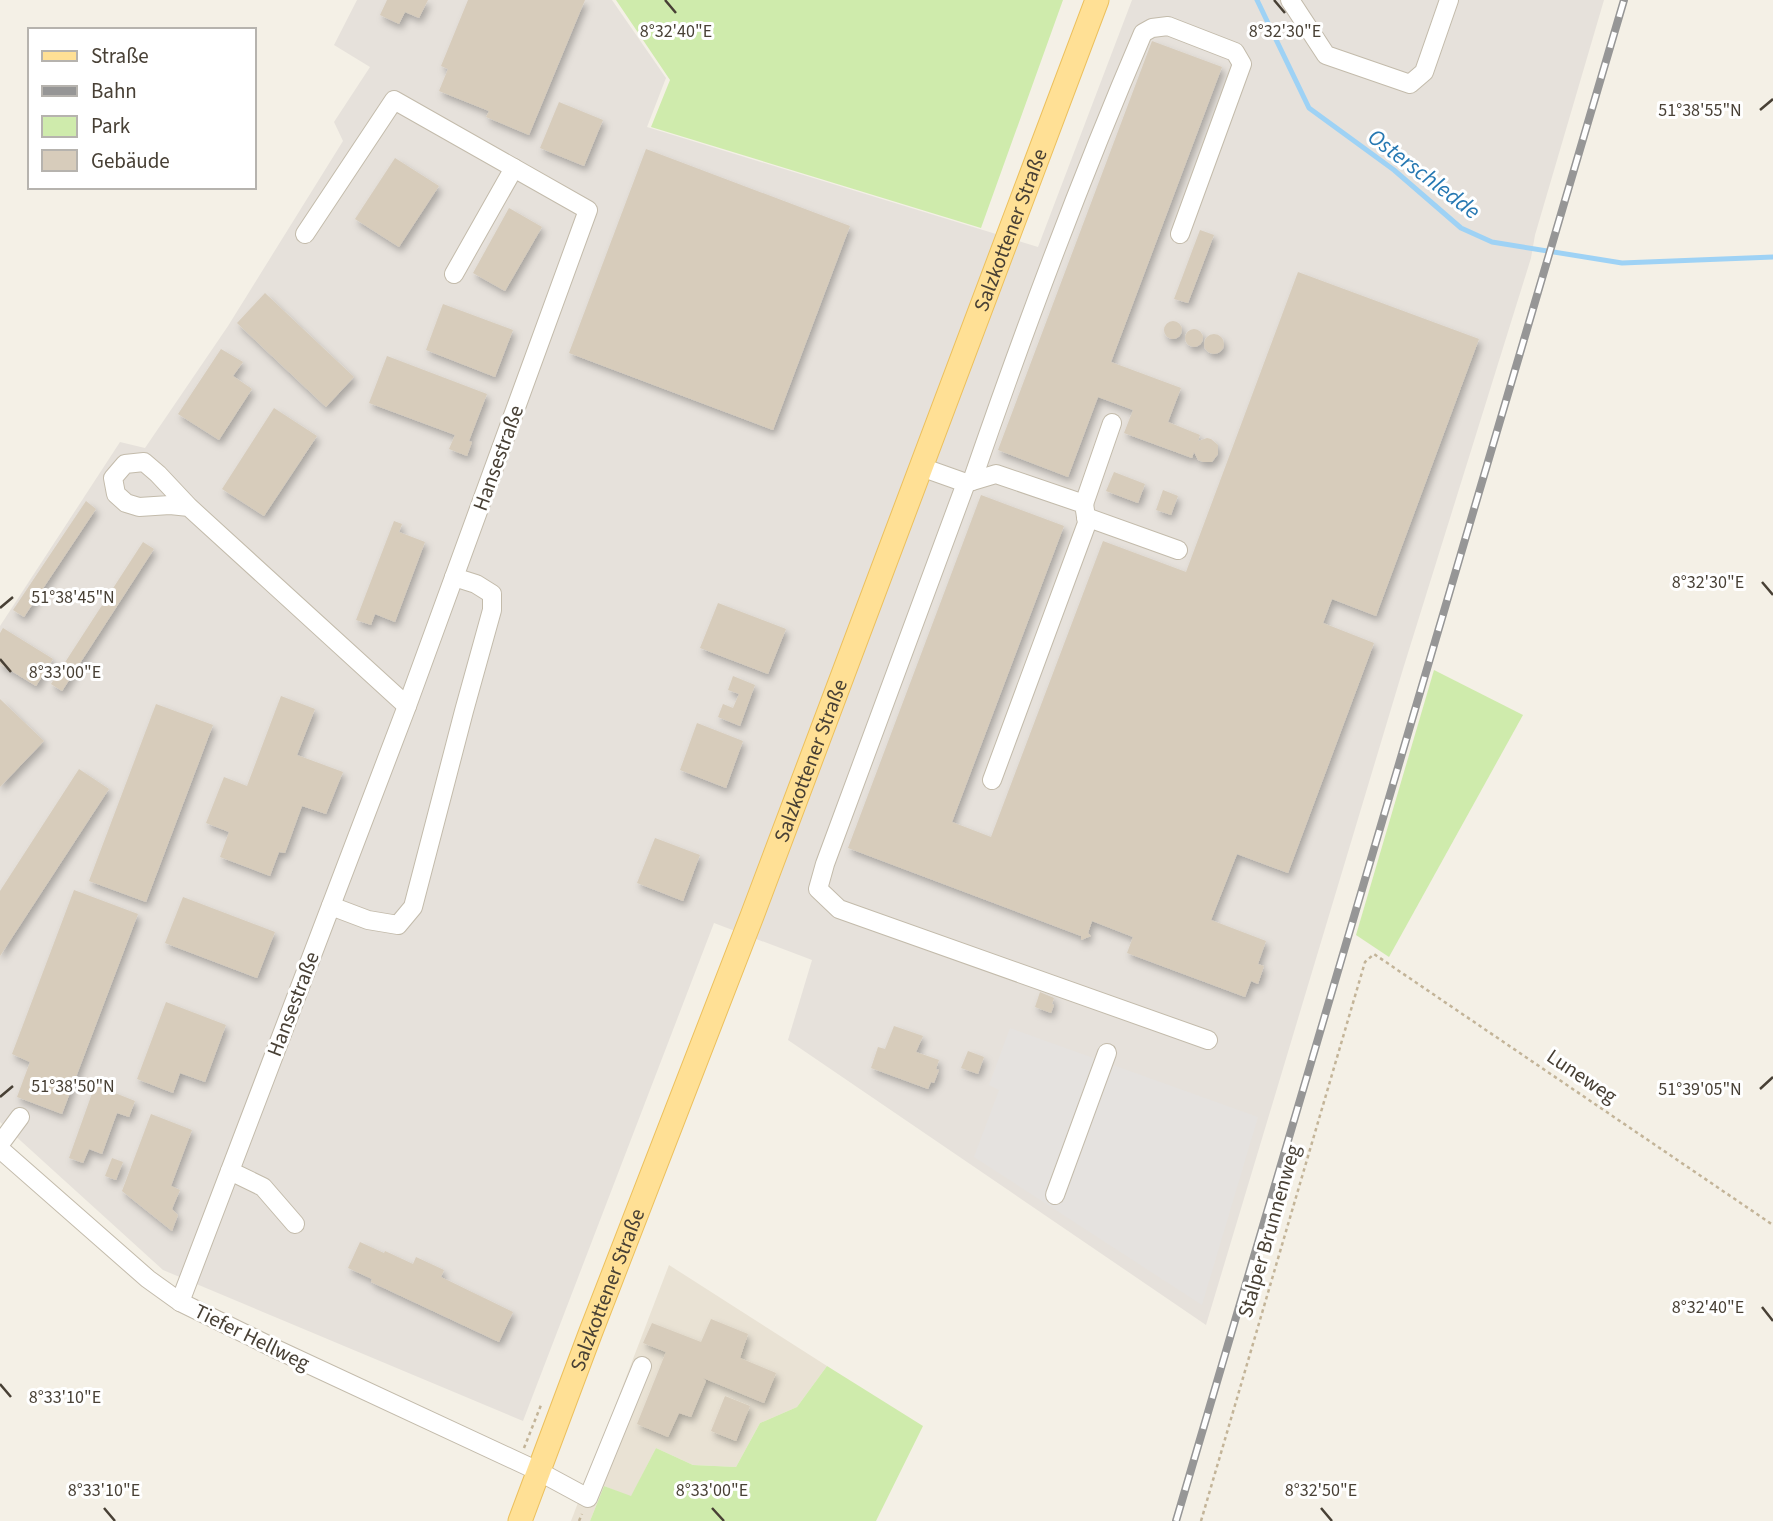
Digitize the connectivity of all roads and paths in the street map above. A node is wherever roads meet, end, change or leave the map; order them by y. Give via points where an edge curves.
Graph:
1 (1097, 0) edge
2 (1290, 0) edge
3 (1449, 0) edge
4 (514, 168) junction
5 (305, 234) dead end
6 (1180, 234) dead end
7 (454, 274) dead end
8 (1112, 423) dead end
9 (921, 467) junction
10 (969, 482) junction
11 (189, 507) dead end
12 (1085, 510) junction
13 (1178, 550) dead end
14 (454, 577) junction
15 (407, 706) junction
16 (992, 780) dead end
17 (331, 906) junction
18 (1374, 954) joint
19 (1208, 1040) dead end
20 (1107, 1053) dead end
21 (20, 1117) dead end
22 (0, 1146) edge
23 (230, 1171) junction
24 (1055, 1195) dead end
25 (295, 1224) dead end
26 (1773, 1225) edge
27 (180, 1302) junction
28 (642, 1366) dead end
29 (538, 1471) junction
30 (520, 1521) edge
31 (1201, 1521) edge

1 - 9 main road, Salzkottener Straße
2 - 3 street via 1326,55 1410,84 1424,72
4 - 5 street via 394,100
4 - 7 street
4 - 14 street, Hansestraße via 588,210
6 - 10 street via 1242,64 1235,52 1206,40 1168,26 1152,27 1143,33 1107,119
8 - 12 street
9 - 10 street
9 - 29 main road, Salzkottener Straße
10 - 12 street via 996,474
10 - 19 street via 818,889 839,909
11 - 15 street
12 - 13 street
12 - 16 street via 1087,523
14 - 15 street, Hansestraße
14 - 17 street via 492,594 492,610 413,907 398,925
15 - 17 street, Hansestraße
17 - 23 street, Hansestraße
18 - 26 path, Luneweg
18 - 31 path, Stalper Brunnenweg via 1365,962
20 - 24 street
21 - 22 street
22 - 27 street, Tiefer Hellweg via 148,1279
23 - 25 street via 263,1187
23 - 27 street, Hansestraße
27 - 29 street, Tiefer Hellweg
28 - 29 street, Tiefer Hellweg via 588,1498
29 - 30 main road, Salzkottener Straße

